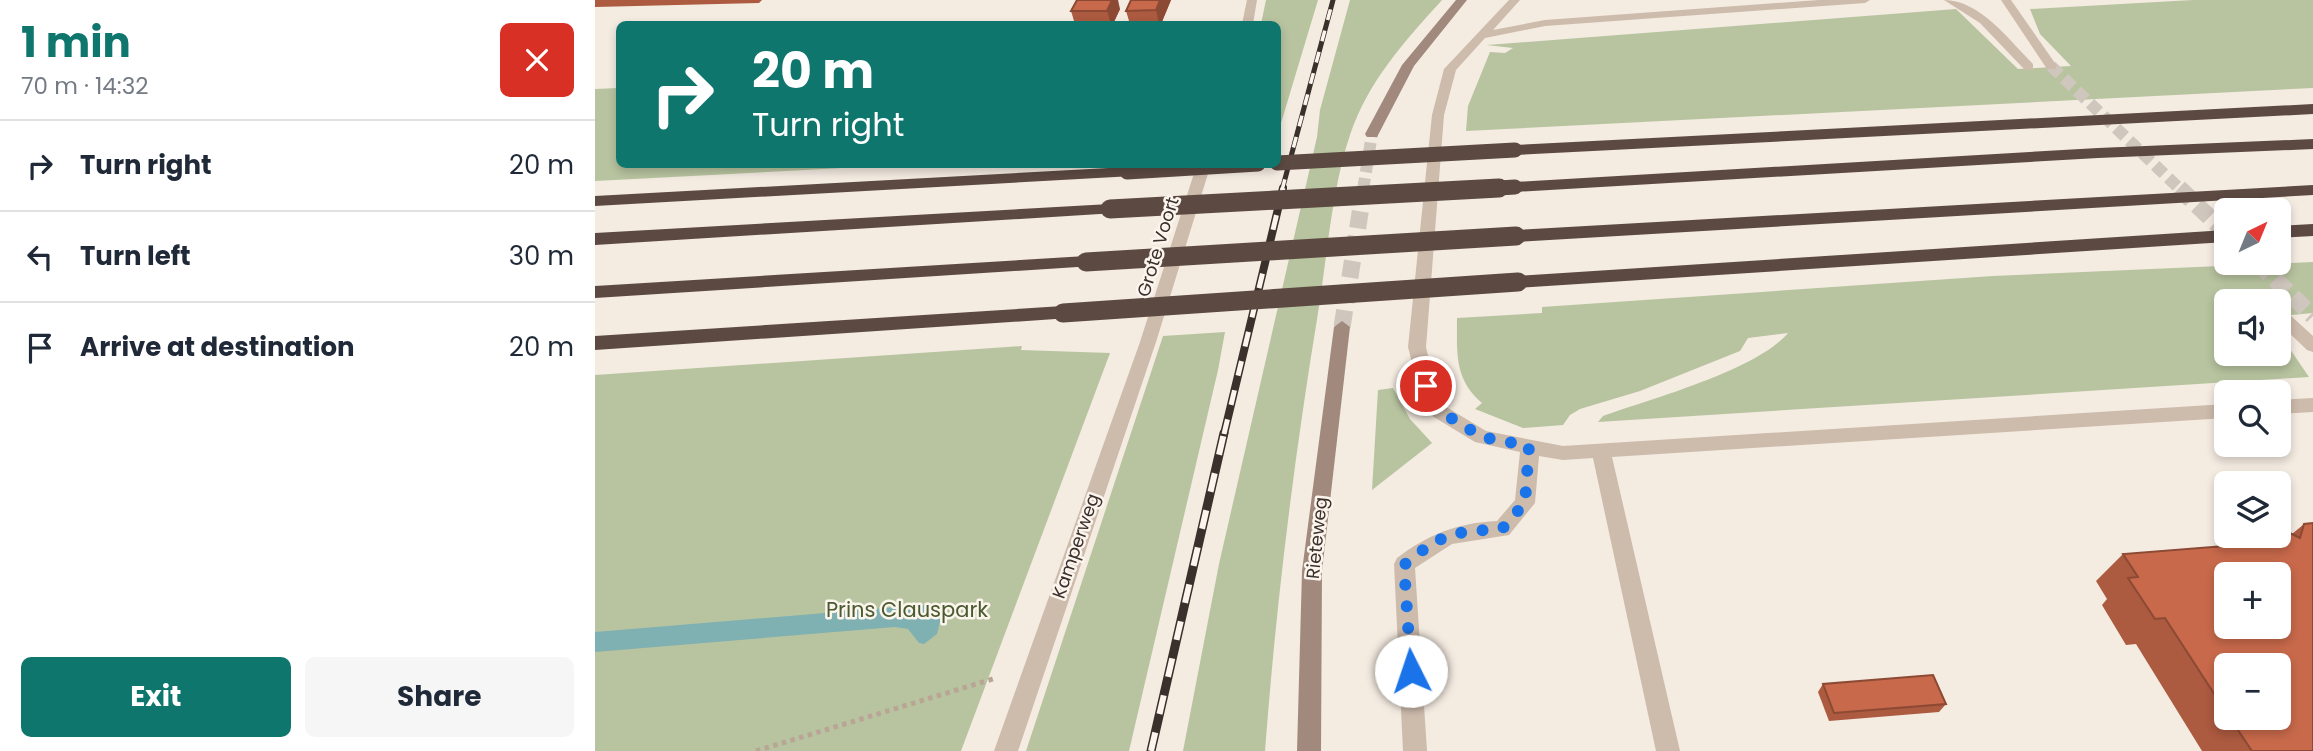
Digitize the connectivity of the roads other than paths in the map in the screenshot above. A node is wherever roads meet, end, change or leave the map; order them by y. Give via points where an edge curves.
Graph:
1 (1252, 0) edge
2 (1462, 0) edge
3 (1515, 0) edge
4 (1865, 0) edge
5 (1949, 0) edge
6 (2006, 0) edge
7 (1248, 21) edge
8 (1479, 36) junction
9 (2051, 66) tunnel mouth
10 (2029, 67) tunnel mouth
11 (2313, 109) edge
12 (1372, 134) tunnel mouth
13 (2313, 144) edge
14 (1281, 163) edge
15 (1192, 168) edge
16 (1203, 168) edge
17 (2313, 190) edge
18 (595, 201) edge
19 (2313, 230) edge
20 (2291, 232) edge
21 (2214, 237) edge
22 (595, 239) edge
23 (2214, 243) edge
24 (2291, 243) edge
25 (2313, 243) edge
26 (2121, 244) junction
27 (595, 292) edge
28 (2291, 326) edge
29 (1342, 327) tunnel mouth
30 (1148, 342) joint
31 (595, 343) edge
32 (2313, 346) edge
33 (2313, 405) edge
34 (2291, 406) edge
35 (2214, 412) edge
36 (1529, 446) junction
37 (1601, 451) junction
38 (1006, 751) edge
39 (1308, 751) edge
40 (1415, 751) edge
41 (1668, 751) edge

1 - 7 street
2 - 12 main road via 1408,65
3 - 8 street
4 - 8 street via 1545,23
5 - 10 street via 1984,21
6 - 9 street
8 - 36 street via 1450,69 1438,115 1417,346 1430,405 1482,437
11 - 14 highway, bridge
13 - 22 highway, bridge
15 - 18 highway, bridge
16 - 30 street, Grote Voort
17 - 27 highway, bridge
19 - 20 highway
21 - 26 highway
23 - 26 highway
24 - 25 highway
26 - 31 highway, bridge
28 - 32 street
29 - 39 main road, Rieteweg via 1312,571
30 - 38 street, Kamperweg
33 - 34 street
35 - 37 street
36 - 37 street via 1563,453
36 - 40 street via 1525,503 1502,529 1453,532 1404,565
37 - 41 street

